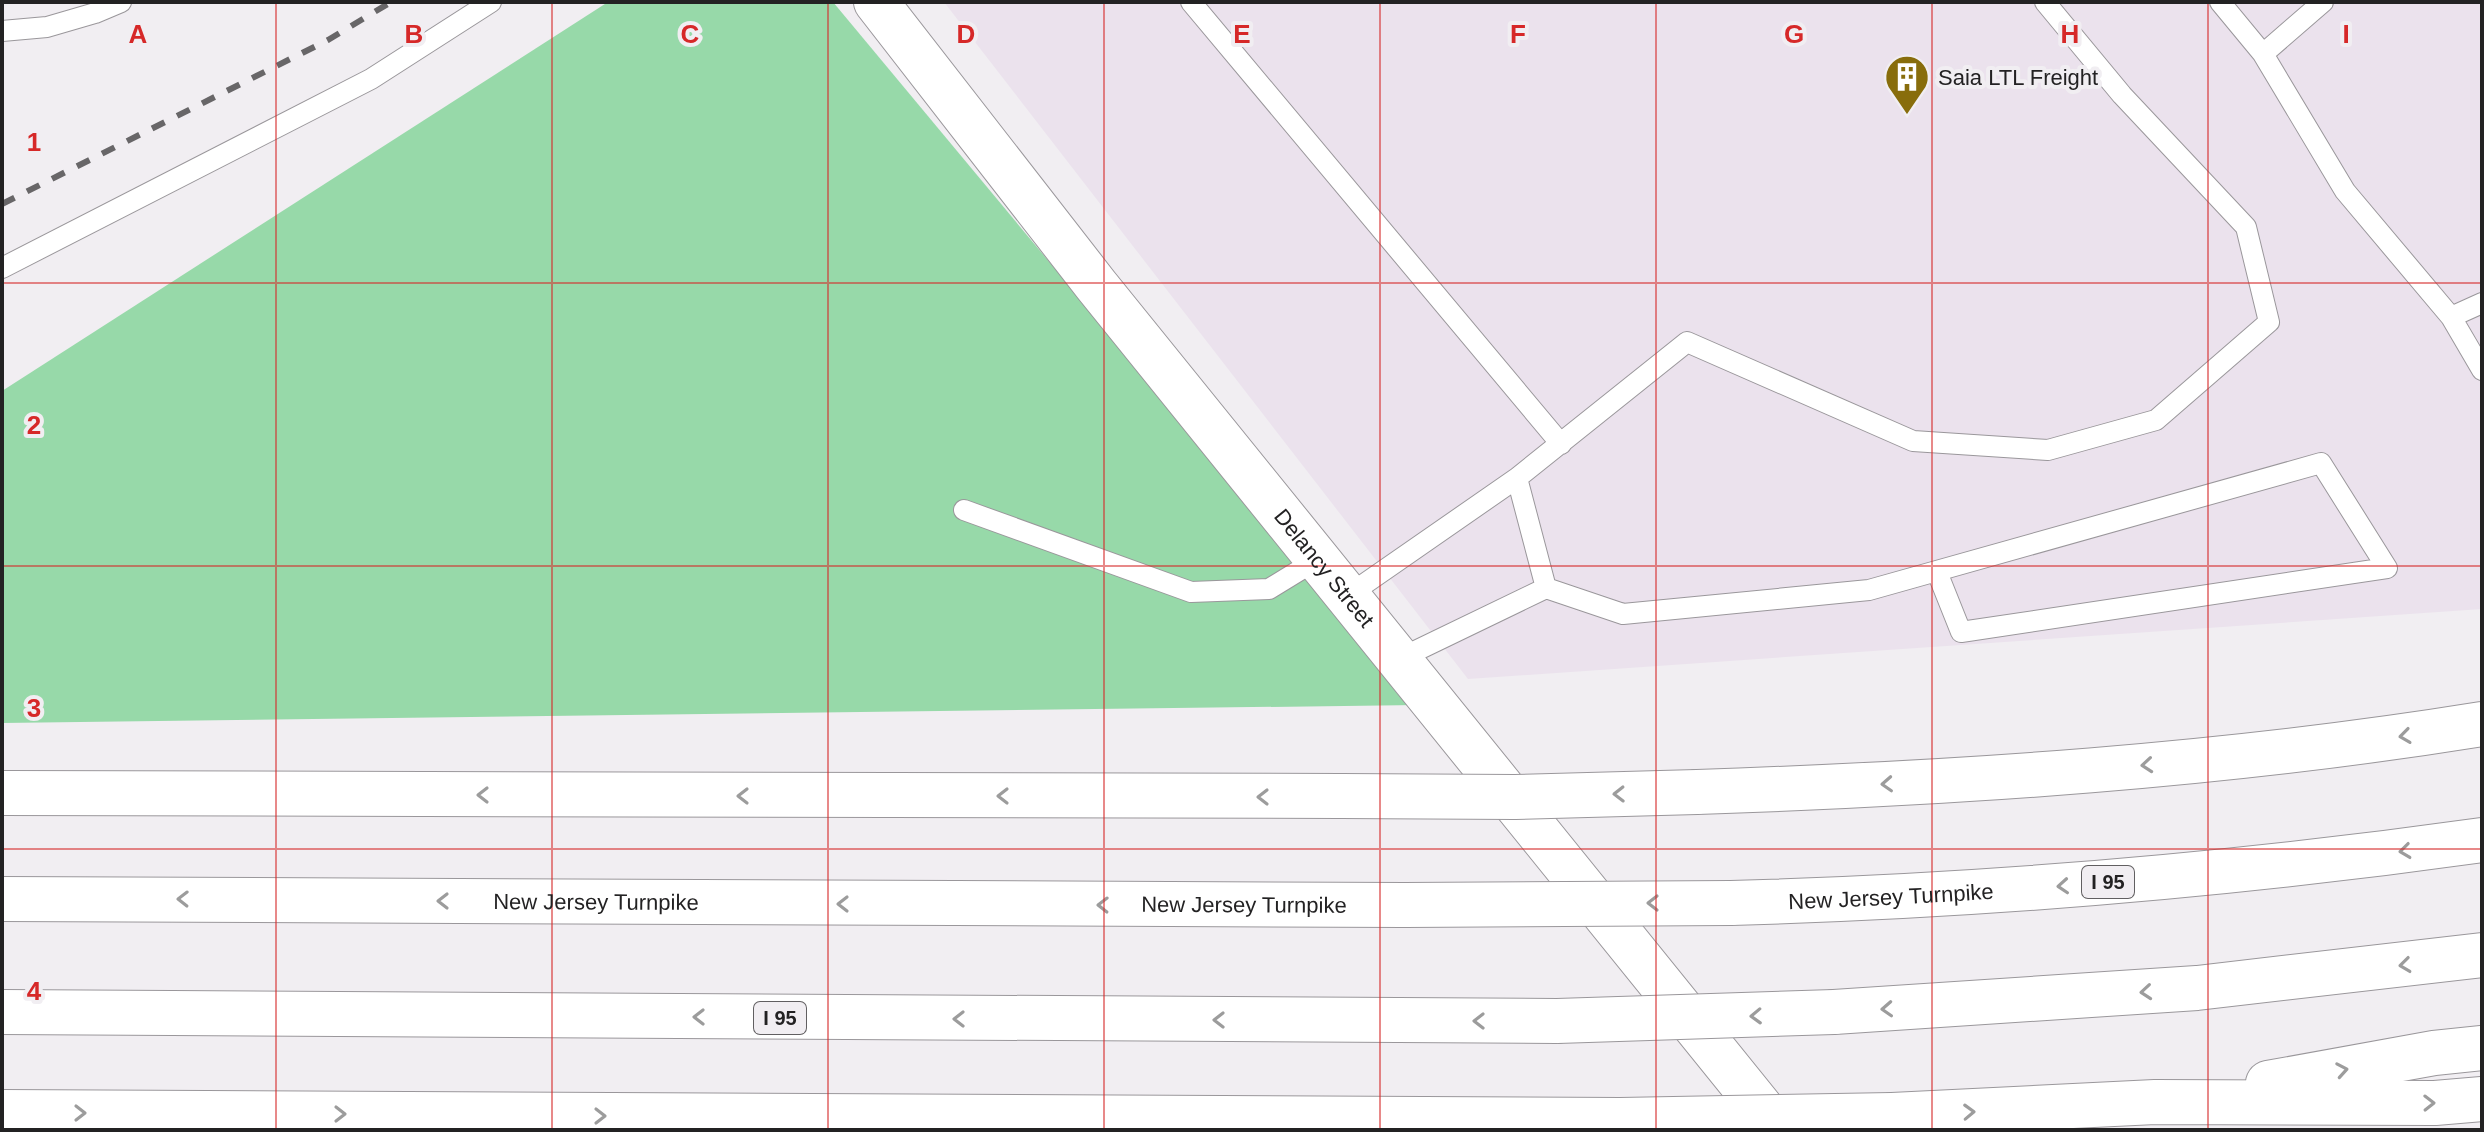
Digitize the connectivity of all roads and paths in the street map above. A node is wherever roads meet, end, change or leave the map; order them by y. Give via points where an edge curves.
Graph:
1 (121, 2) edge
2 (491, 2) edge
3 (876, 2) edge
4 (1191, 2) edge
5 (2045, 2) edge
6 (2220, 2) edge
7 (2323, 2) edge
8 (2, 31) edge
9 (2263, 54) junction
10 (2, 268) edge
11 (2482, 303) edge
12 (2451, 317) junction
13 (2482, 370) edge
14 (1561, 444) junction
15 (1517, 478) junction
16 (964, 510) dead end
17 (1318, 559) junction
18 (1937, 572) junction
19 (1546, 588) junction
20 (1347, 596) junction
21 (1399, 659) junction
22 (2482, 724) edge
23 (2, 793) edge
24 (2482, 840) edge
25 (2, 899) edge
26 (2482, 955) edge
27 (2, 1012) edge
28 (2482, 1048) edge
29 (2482, 1099) edge
30 (2155, 1102) junction
31 (2, 1112) edge
32 (1779, 1130) edge

1 - 8 lane via 47,27
2 - 10 lane via 371,79
3 - 17 main road, Delancy Street
4 - 14 lane
5 - 14 lane via 2122,95 2246,227 2269,322 2156,420 2048,450 1913,441 1687,342
6 - 9 lane
7 - 9 lane
9 - 12 lane via 2345,191
11 - 12 lane
12 - 13 lane
14 - 15 lane
15 - 19 lane
15 - 20 lane
16 - 17 lane via 1191,592 1269,589
17 - 20 main road, Delancy Street
18 - 18 lane via 2321,463 2387,568 1961,632
18 - 19 lane via 1869,590 1623,614
19 - 21 lane
20 - 21 main road, Delancy Street
21 - 32 main road, Delancy Street
22 -> 23 main road, bridge via 2162,764 1984,779 1697,792 1515,797
24 -> 25 main road, New Jersey Turnpike / I 95, bridge via 2117,882 1731,903
26 -> 27 main road, I 95, bridge via 2197,988 1834,1012 1557,1021
30 -> 28 main road
30 -> 29 main road
31 -> 30 main road, bridge via 1620,1120 1892,1115

